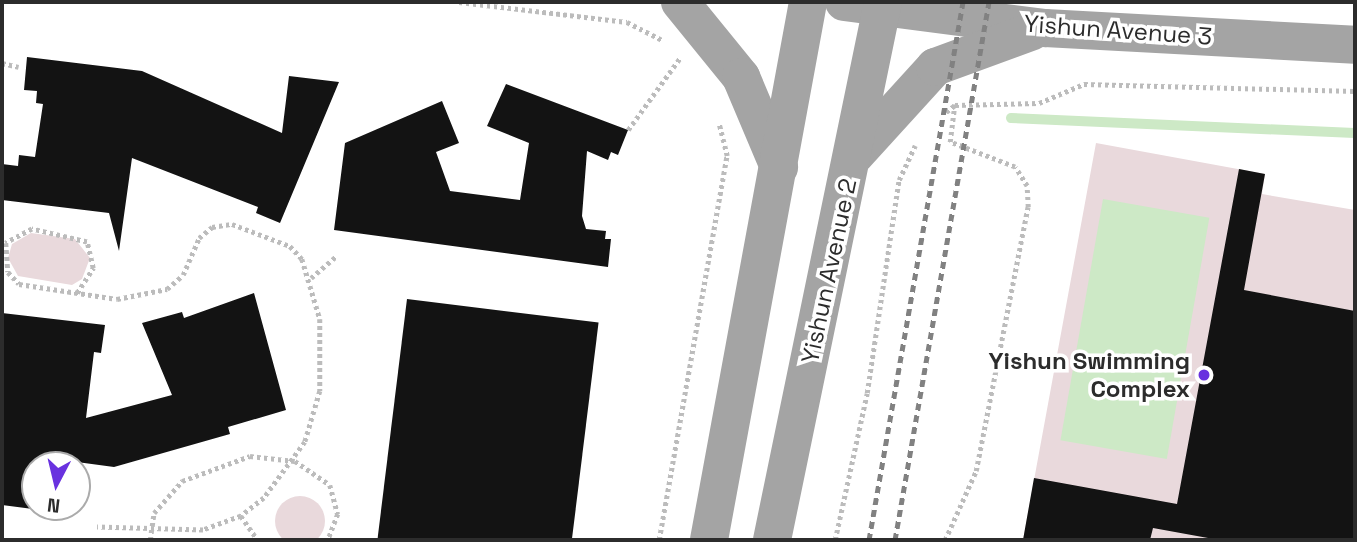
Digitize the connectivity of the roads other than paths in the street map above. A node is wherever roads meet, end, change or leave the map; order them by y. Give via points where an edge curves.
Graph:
1 (680, 2) edge
2 (808, 2) edge
3 (844, 2) edge
4 (883, 5) edge
5 (1045, 28) junction
6 (1355, 46) edge
7 (853, 157) junction
8 (779, 167) junction
9 (709, 540) edge
10 (772, 540) edge

1 - 8 main road via 741,77
2 - 8 main road
3 - 4 main road, Yishun Avenue 3
4 - 5 main road, Yishun Avenue 3
4 - 7 main road, Yishun Avenue 2
5 - 6 main road, Yishun Avenue 3
5 - 7 main road via 935,66
7 - 10 main road, Yishun Avenue 2
8 - 9 main road

